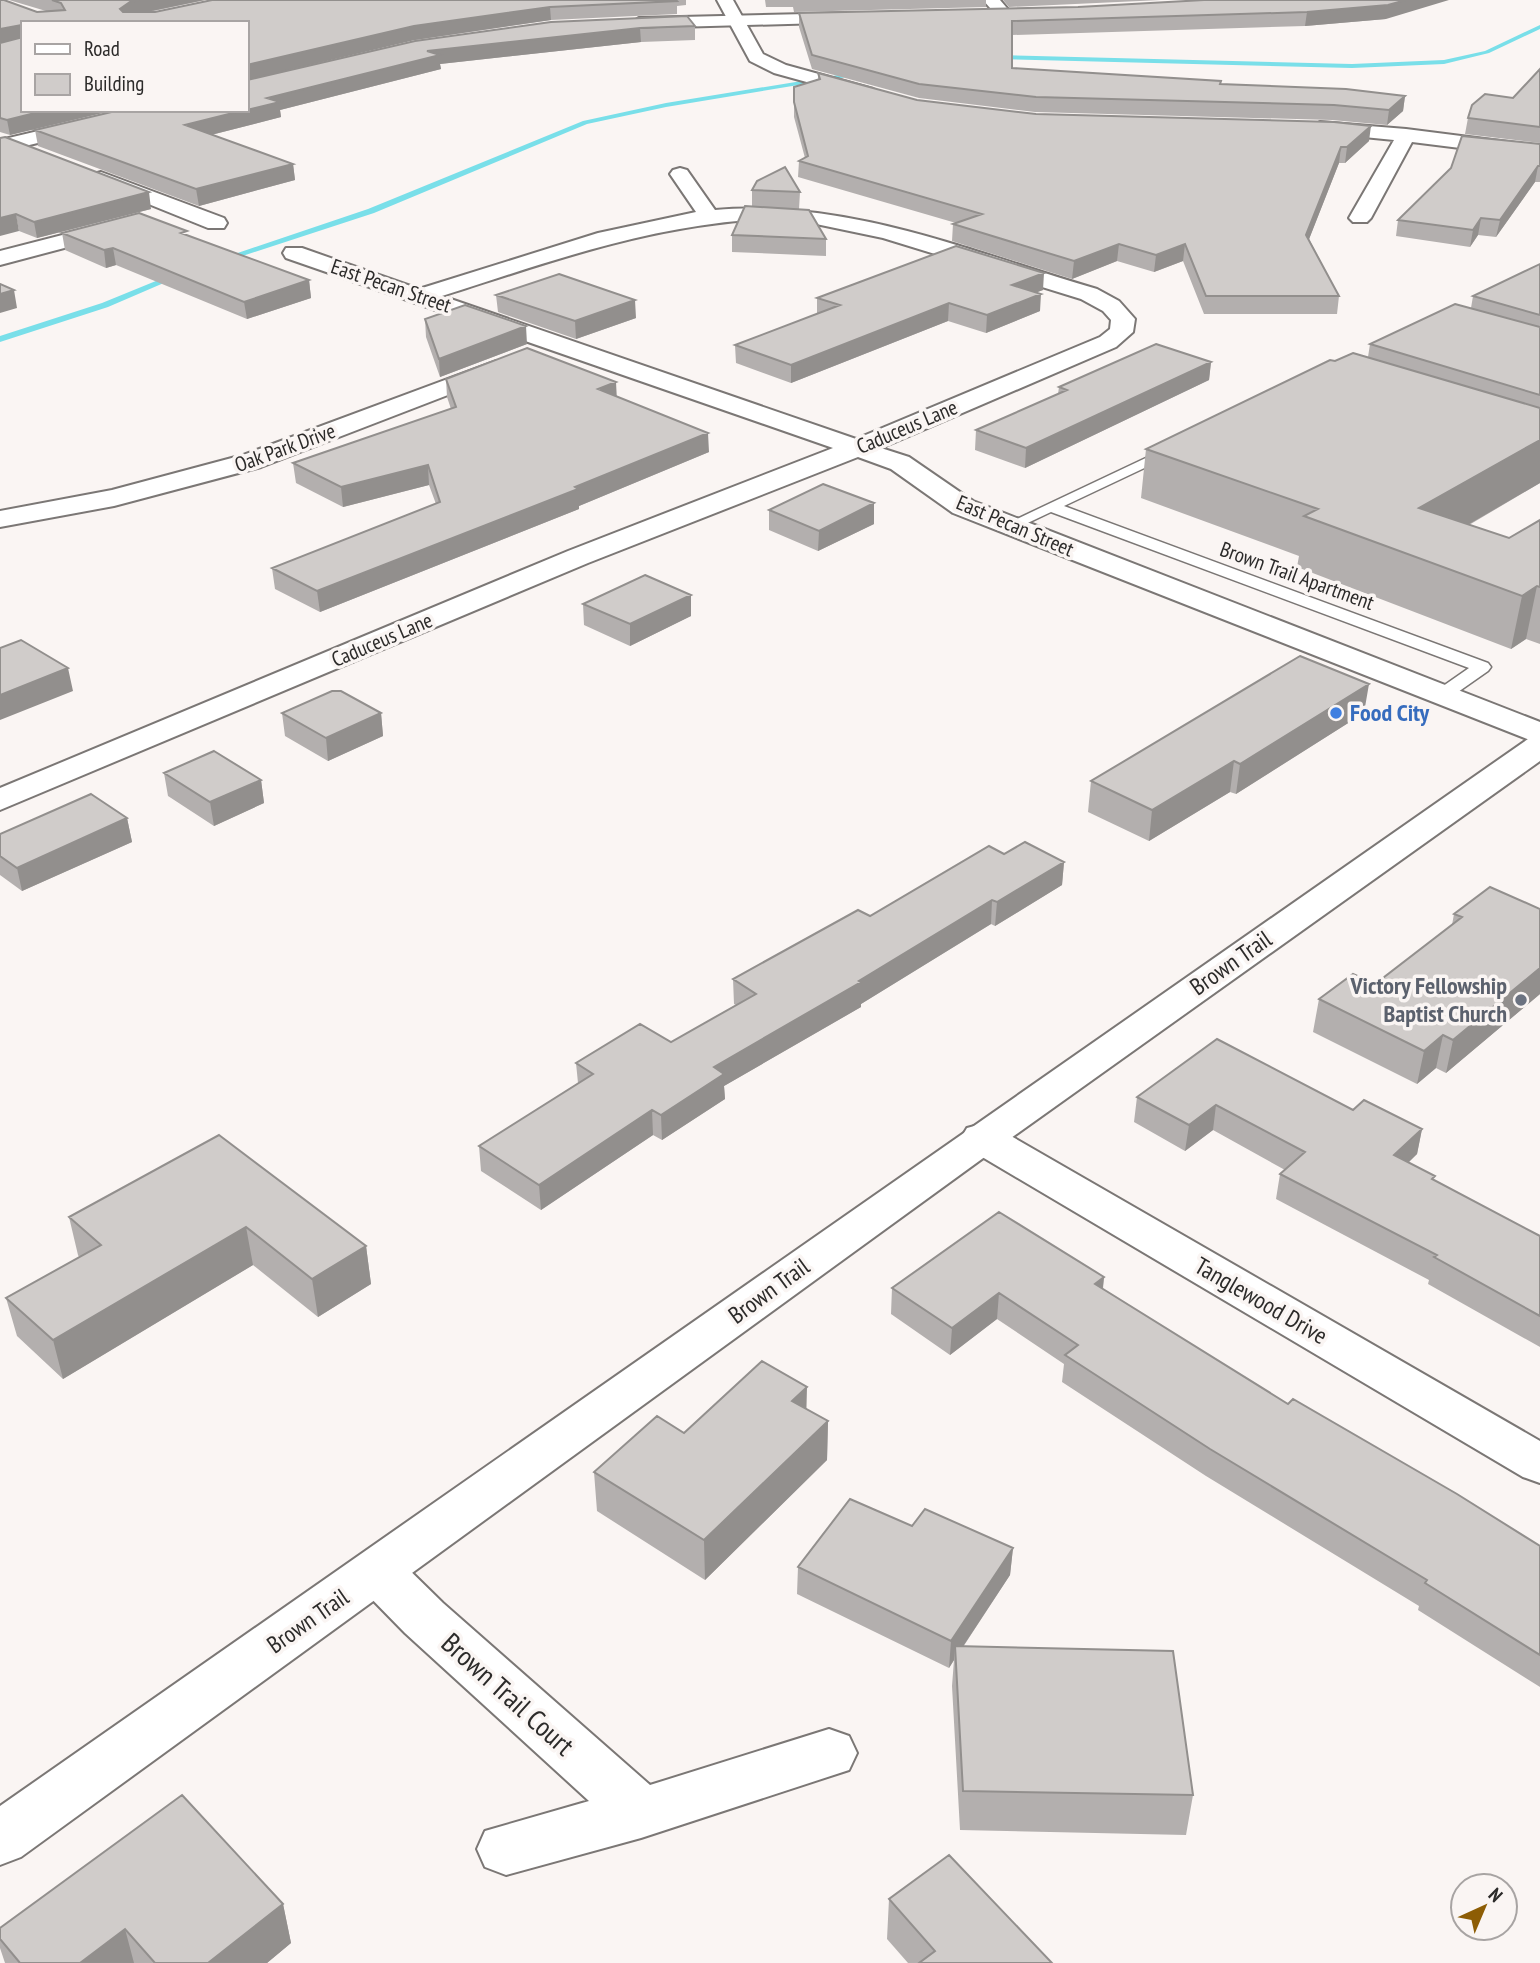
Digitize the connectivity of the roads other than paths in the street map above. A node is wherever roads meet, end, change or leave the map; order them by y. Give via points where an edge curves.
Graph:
1 (724, 0) edge
2 (991, 0) edge
3 (976, 15) edge
4 (869, 17) edge
5 (738, 20) junction
6 (626, 23) edge
7 (891, 99) edge
8 (143, 112) edge
9 (1296, 127) edge
10 (1406, 135) junction
11 (4, 143) edge
12 (1540, 152) edge
13 (51, 159) edge
14 (77, 169) edge
15 (680, 174) dead end
16 (180, 210) junction
17 (709, 216) junction
18 (1360, 218) dead end
19 (216, 223) dead end
20 (294, 253) dead end
21 (0, 258) edge
22 (420, 296) junction
23 (560, 343) junction
24 (860, 447) junction
25 (1177, 448) edge
26 (1051, 507) junction
27 (0, 519) edge
28 (1010, 526) junction
29 (1442, 695) junction
30 (1540, 733) edge
31 (1540, 746) edge
32 (0, 800) edge
33 (982, 1138) junction
34 (1540, 1464) edge
35 (378, 1572) junction
36 (829, 1753) dead end
37 (641, 1813) junction
38 (0, 1839) edge
39 (506, 1849) dead end

1 - 5 street
2 - 3 street via 1010,14
4 - 5 street
5 - 6 street
5 - 7 street via 756,57 780,69
8 - 11 street
9 - 10 street
10 - 12 street
10 - 18 street
11 - 13 street
14 - 16 street
15 - 17 street
16 - 19 street
16 - 21 street
17 - 22 street, Caduceus Lane via 633,229
17 - 24 street, Caduceus Lane via 796,215 862,225 1089,294 1123,319 1121,332 1108,342
20 - 22 street, East Pecan Street
22 - 23 street, East Pecan Street
23 - 24 street, East Pecan Street
23 - 27 street, Oak Park Drive via 252,461 114,498
24 - 28 street, East Pecan Street via 901,463 963,507
24 - 32 street, Caduceus Lane via 578,557
25 - 26 lane
26 - 28 lane
26 - 29 lane, Brown Trail Apartment via 1482,667
28 - 29 street, East Pecan Street
29 - 30 street, East Pecan Street
31 - 33 street, Brown Trail
33 - 34 street, Tanglewood Drive
33 - 35 street, Brown Trail
35 - 37 street, Brown Trail Court
35 - 38 street, Brown Trail
36 - 37 street
37 - 39 street

